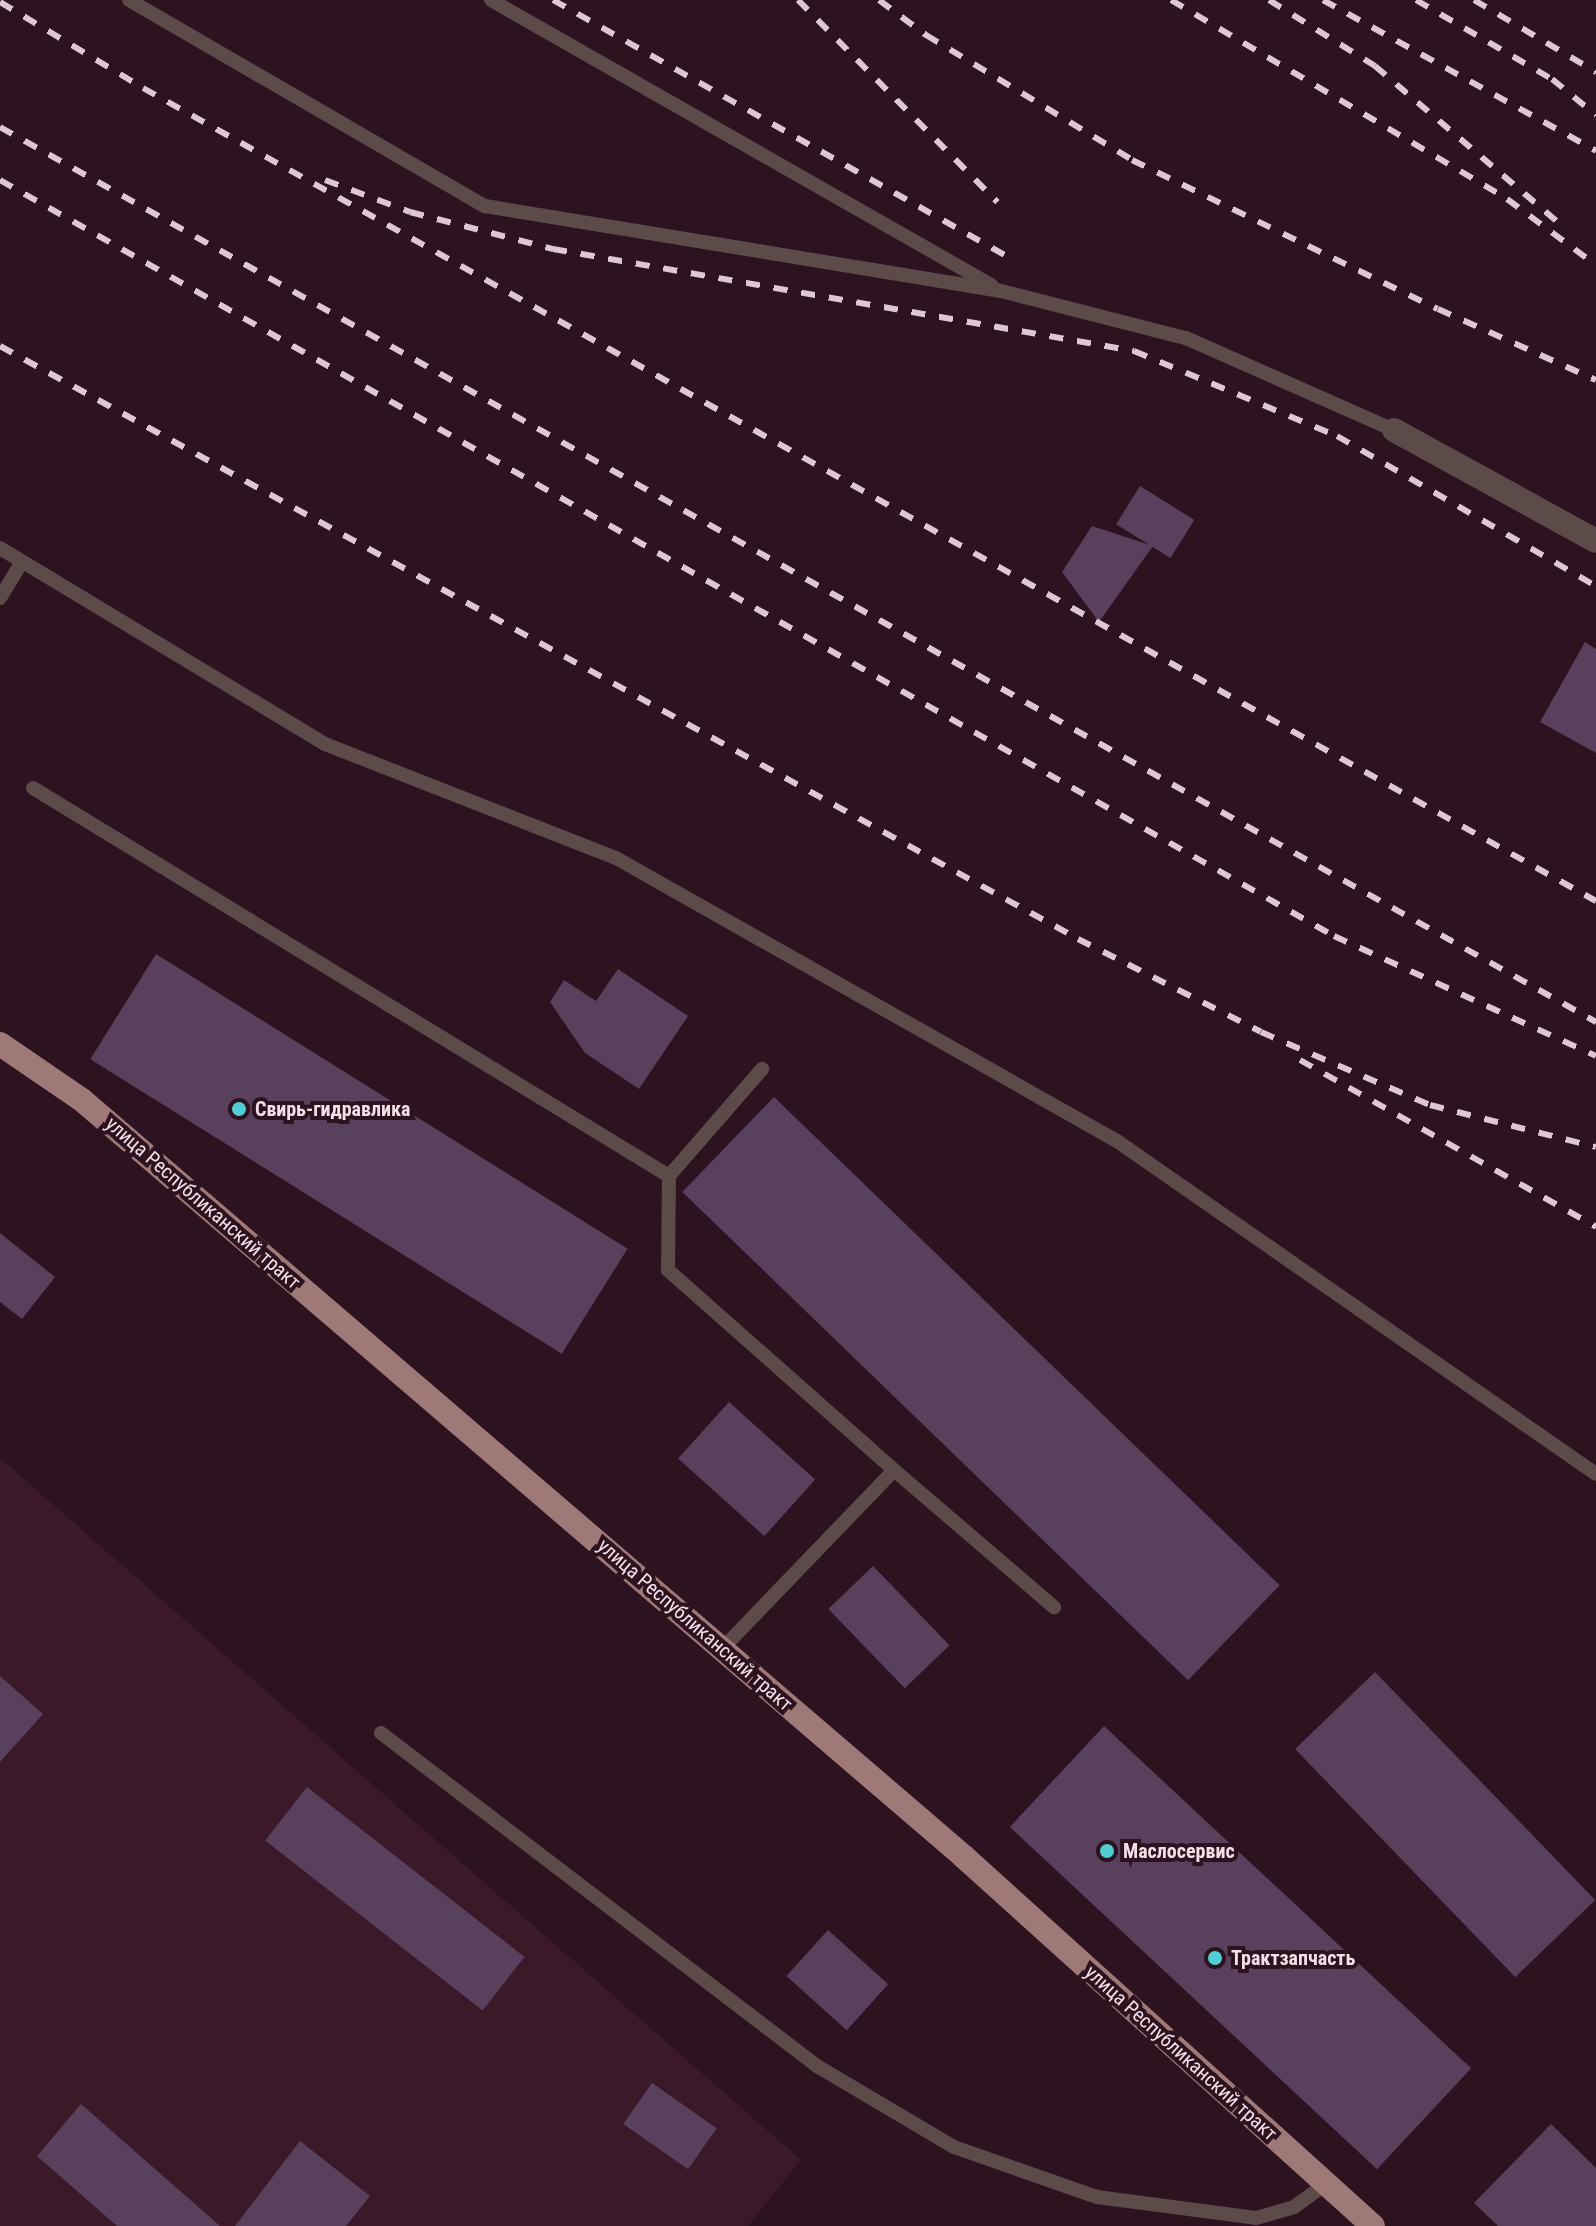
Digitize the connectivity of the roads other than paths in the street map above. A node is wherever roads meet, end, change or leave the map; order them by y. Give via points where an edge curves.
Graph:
1 (129, 0) edge
2 (491, 0) edge
3 (1001, 291) junction
4 (1394, 430) joint
5 (1596, 541) edge
6 (0, 548) edge
7 (22, 562) junction
8 (0, 598) edge
9 (33, 788) dead end
10 (0, 1044) edge
11 (762, 1069) dead end
12 (669, 1176) junction
13 (894, 1470) junction
14 (1596, 1474) edge
15 (1054, 1607) dead end
16 (722, 1649) junction
17 (381, 1733) dead end
18 (1326, 2184) junction
19 (1373, 2226) edge

1 - 3 lane via 485,206
2 - 3 lane
3 - 4 lane via 1186,338
4 - 5 street
6 - 7 lane
7 - 8 lane
7 - 14 lane via 325,744 616,858 1117,1141
9 - 12 lane
10 - 16 main road, улица Республиканский тракт via 94,1110
11 - 12 lane
12 - 13 lane via 668,1270
13 - 15 lane
13 - 16 lane
16 - 18 main road, улица Республиканский тракт via 963,1856
17 - 18 lane via 817,2066 954,2147 1097,2197 1256,2218 1294,2207
18 - 19 main road, улица Республиканский тракт

